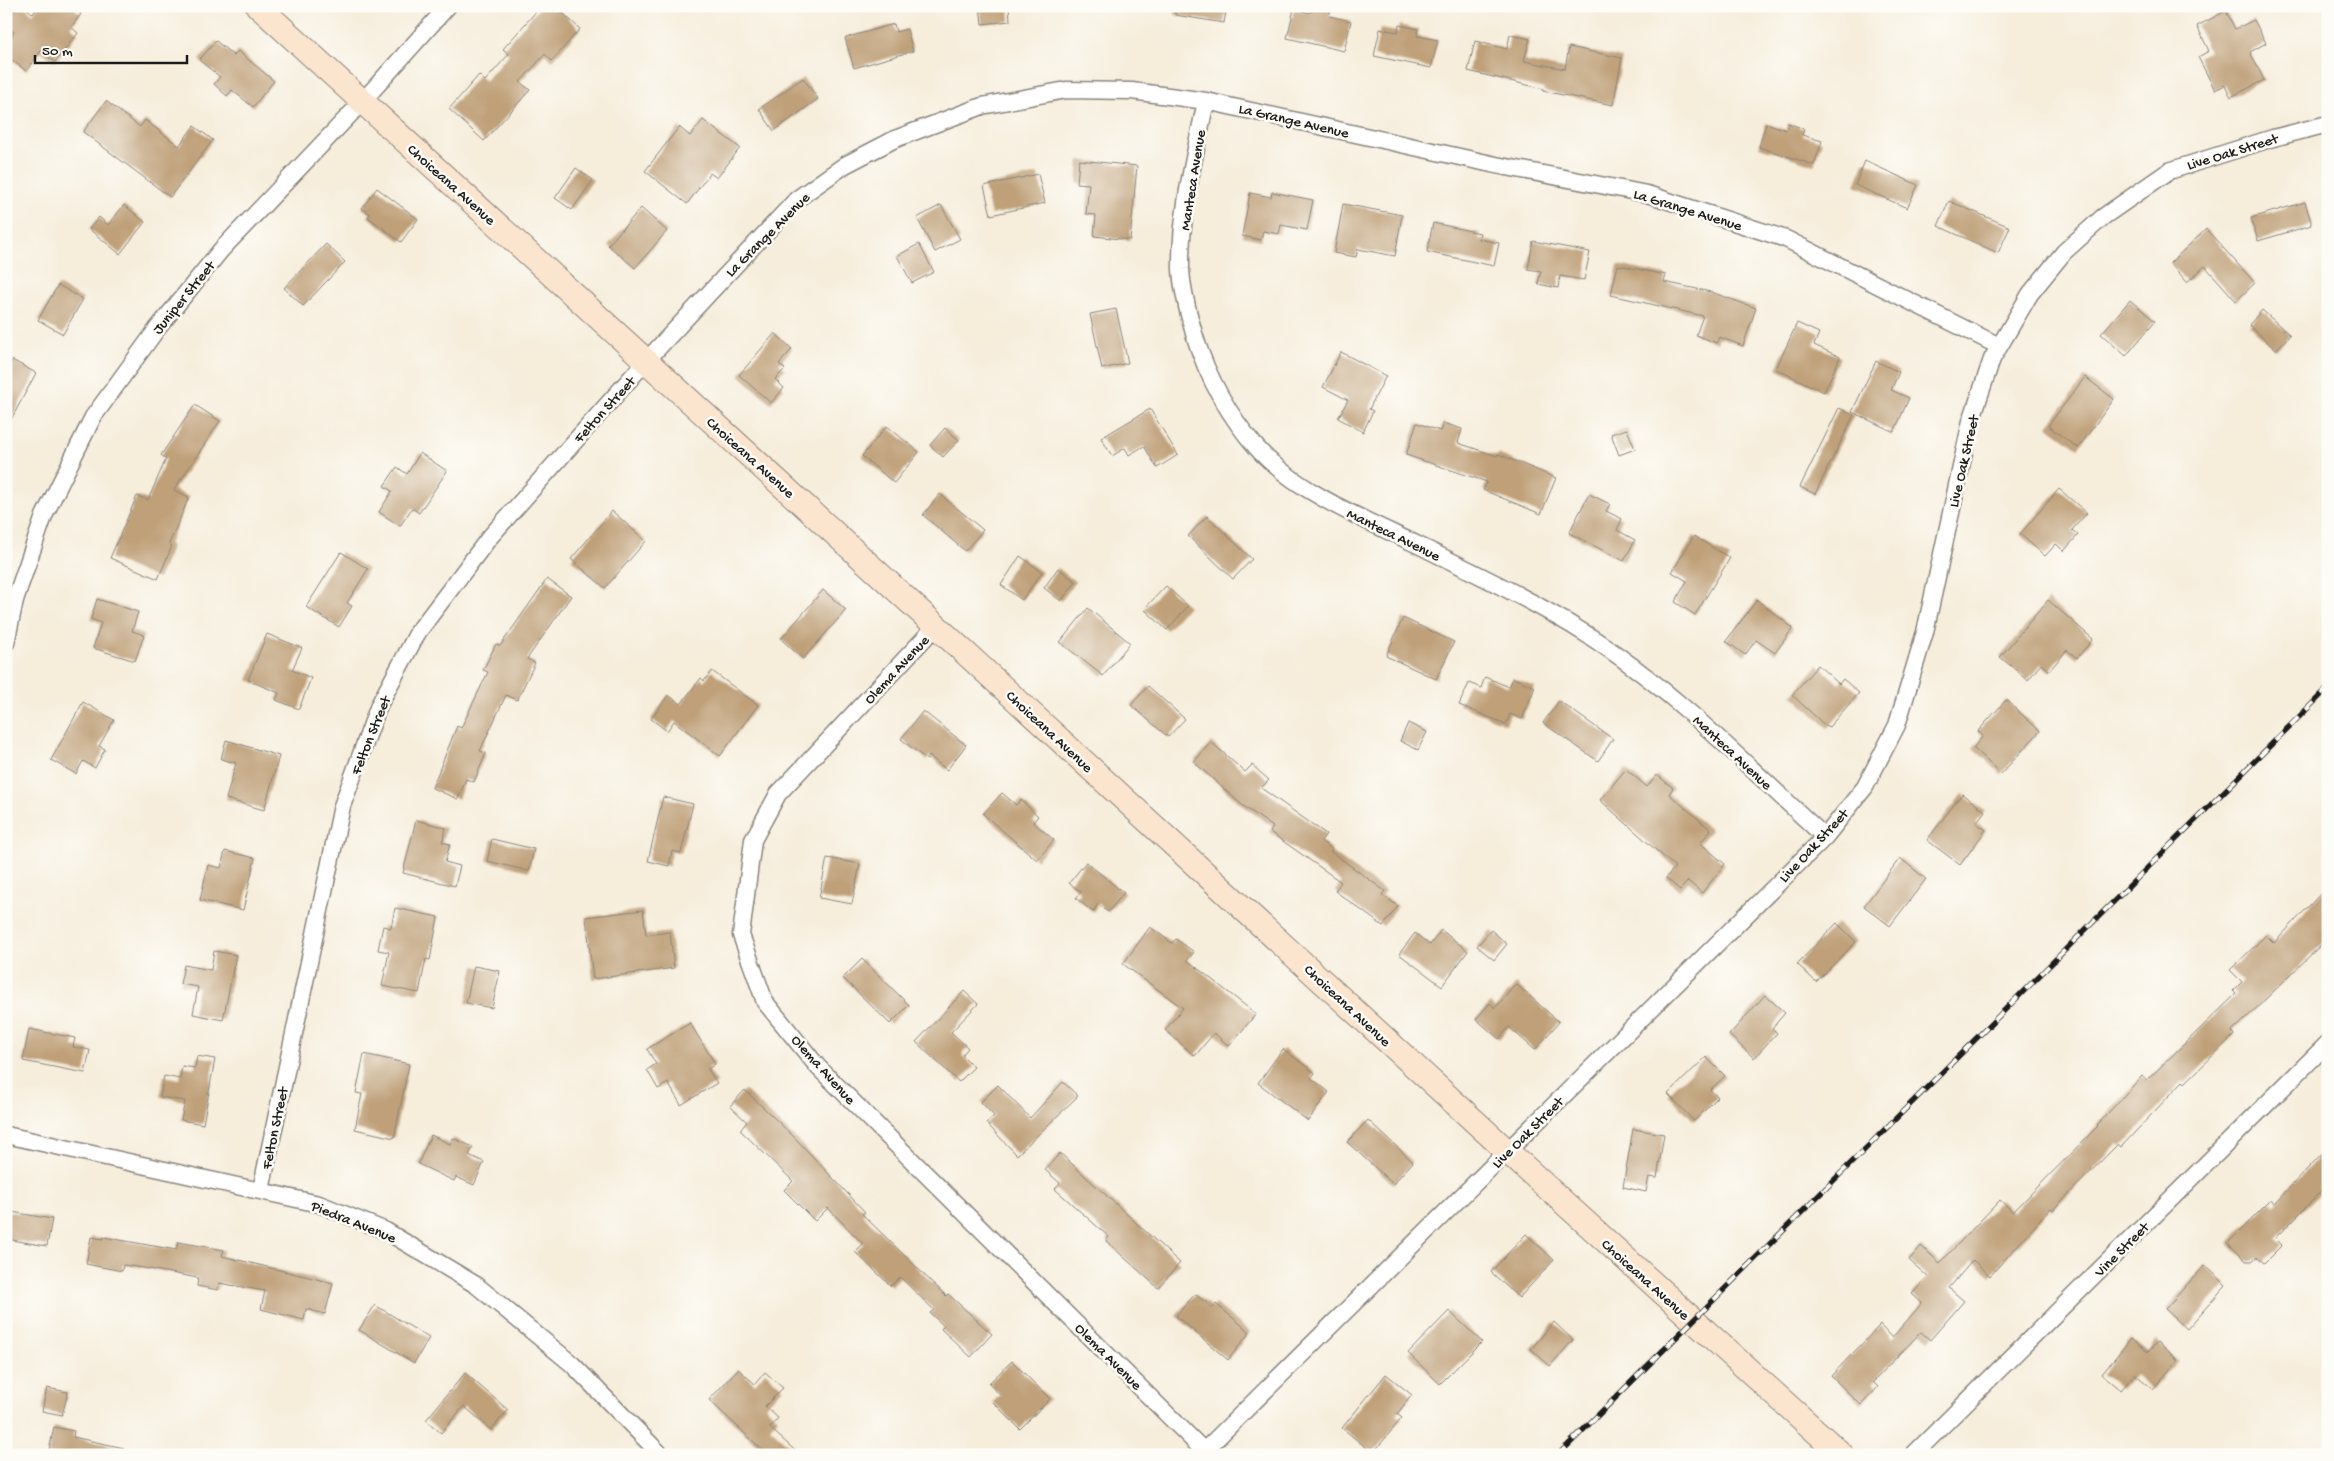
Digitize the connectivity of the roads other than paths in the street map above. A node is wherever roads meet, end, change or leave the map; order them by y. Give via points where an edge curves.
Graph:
1 (258, 6) edge
2 (448, 6) edge
3 (1206, 100) junction
4 (362, 102) junction
5 (2328, 124) edge
6 (1999, 346) junction
7 (646, 361) junction
8 (936, 626) junction
9 (6, 643) edge
10 (1825, 837) junction
11 (2328, 1043) edge
12 (6, 1135) edge
13 (1508, 1152) junction
14 (261, 1190) junction
15 (1202, 1453) edge
16 (661, 1455) edge
17 (1842, 1455) edge
18 (1913, 1455) edge

1 - 4 street, Choiceana Avenue
2 - 4 street, Juniper Street
3 - 6 street, La Grange Avenue via 1496,165 1647,194 1786,239
3 - 7 street, La Grange Avenue via 1132,91 1066,90 982,106 895,139 845,166 797,199
3 - 10 street, Manteca Avenue via 1183,228 1181,271 1201,356 1218,392 1258,449 1302,486 1477,574 1585,634 1664,689
4 - 7 street, Choiceana Avenue
4 - 9 street, Juniper Street via 221,250 157,329 93,418 44,516 15,600
5 - 6 street, Live Oak Street via 2169,171 2103,216 2064,252 2030,294
6 - 10 street, Live Oak Street via 1971,421 1925,632 1897,725 1865,787
7 - 8 street, Choiceana Avenue
7 - 14 street, Felton Street via 489,538 418,632 379,705 342,806
8 - 13 street, Choiceana Avenue
8 - 15 street, Olema Avenue via 778,794 753,840 741,935 766,1002 818,1067
10 - 13 street, Live Oak Street
11 - 18 street, Vine Street
12 - 14 street, Piedra Avenue
13 - 15 street, Live Oak Street
13 - 17 street, Choiceana Avenue
14 - 16 street, Piedra Avenue via 319,1204 386,1231 476,1285 572,1364

